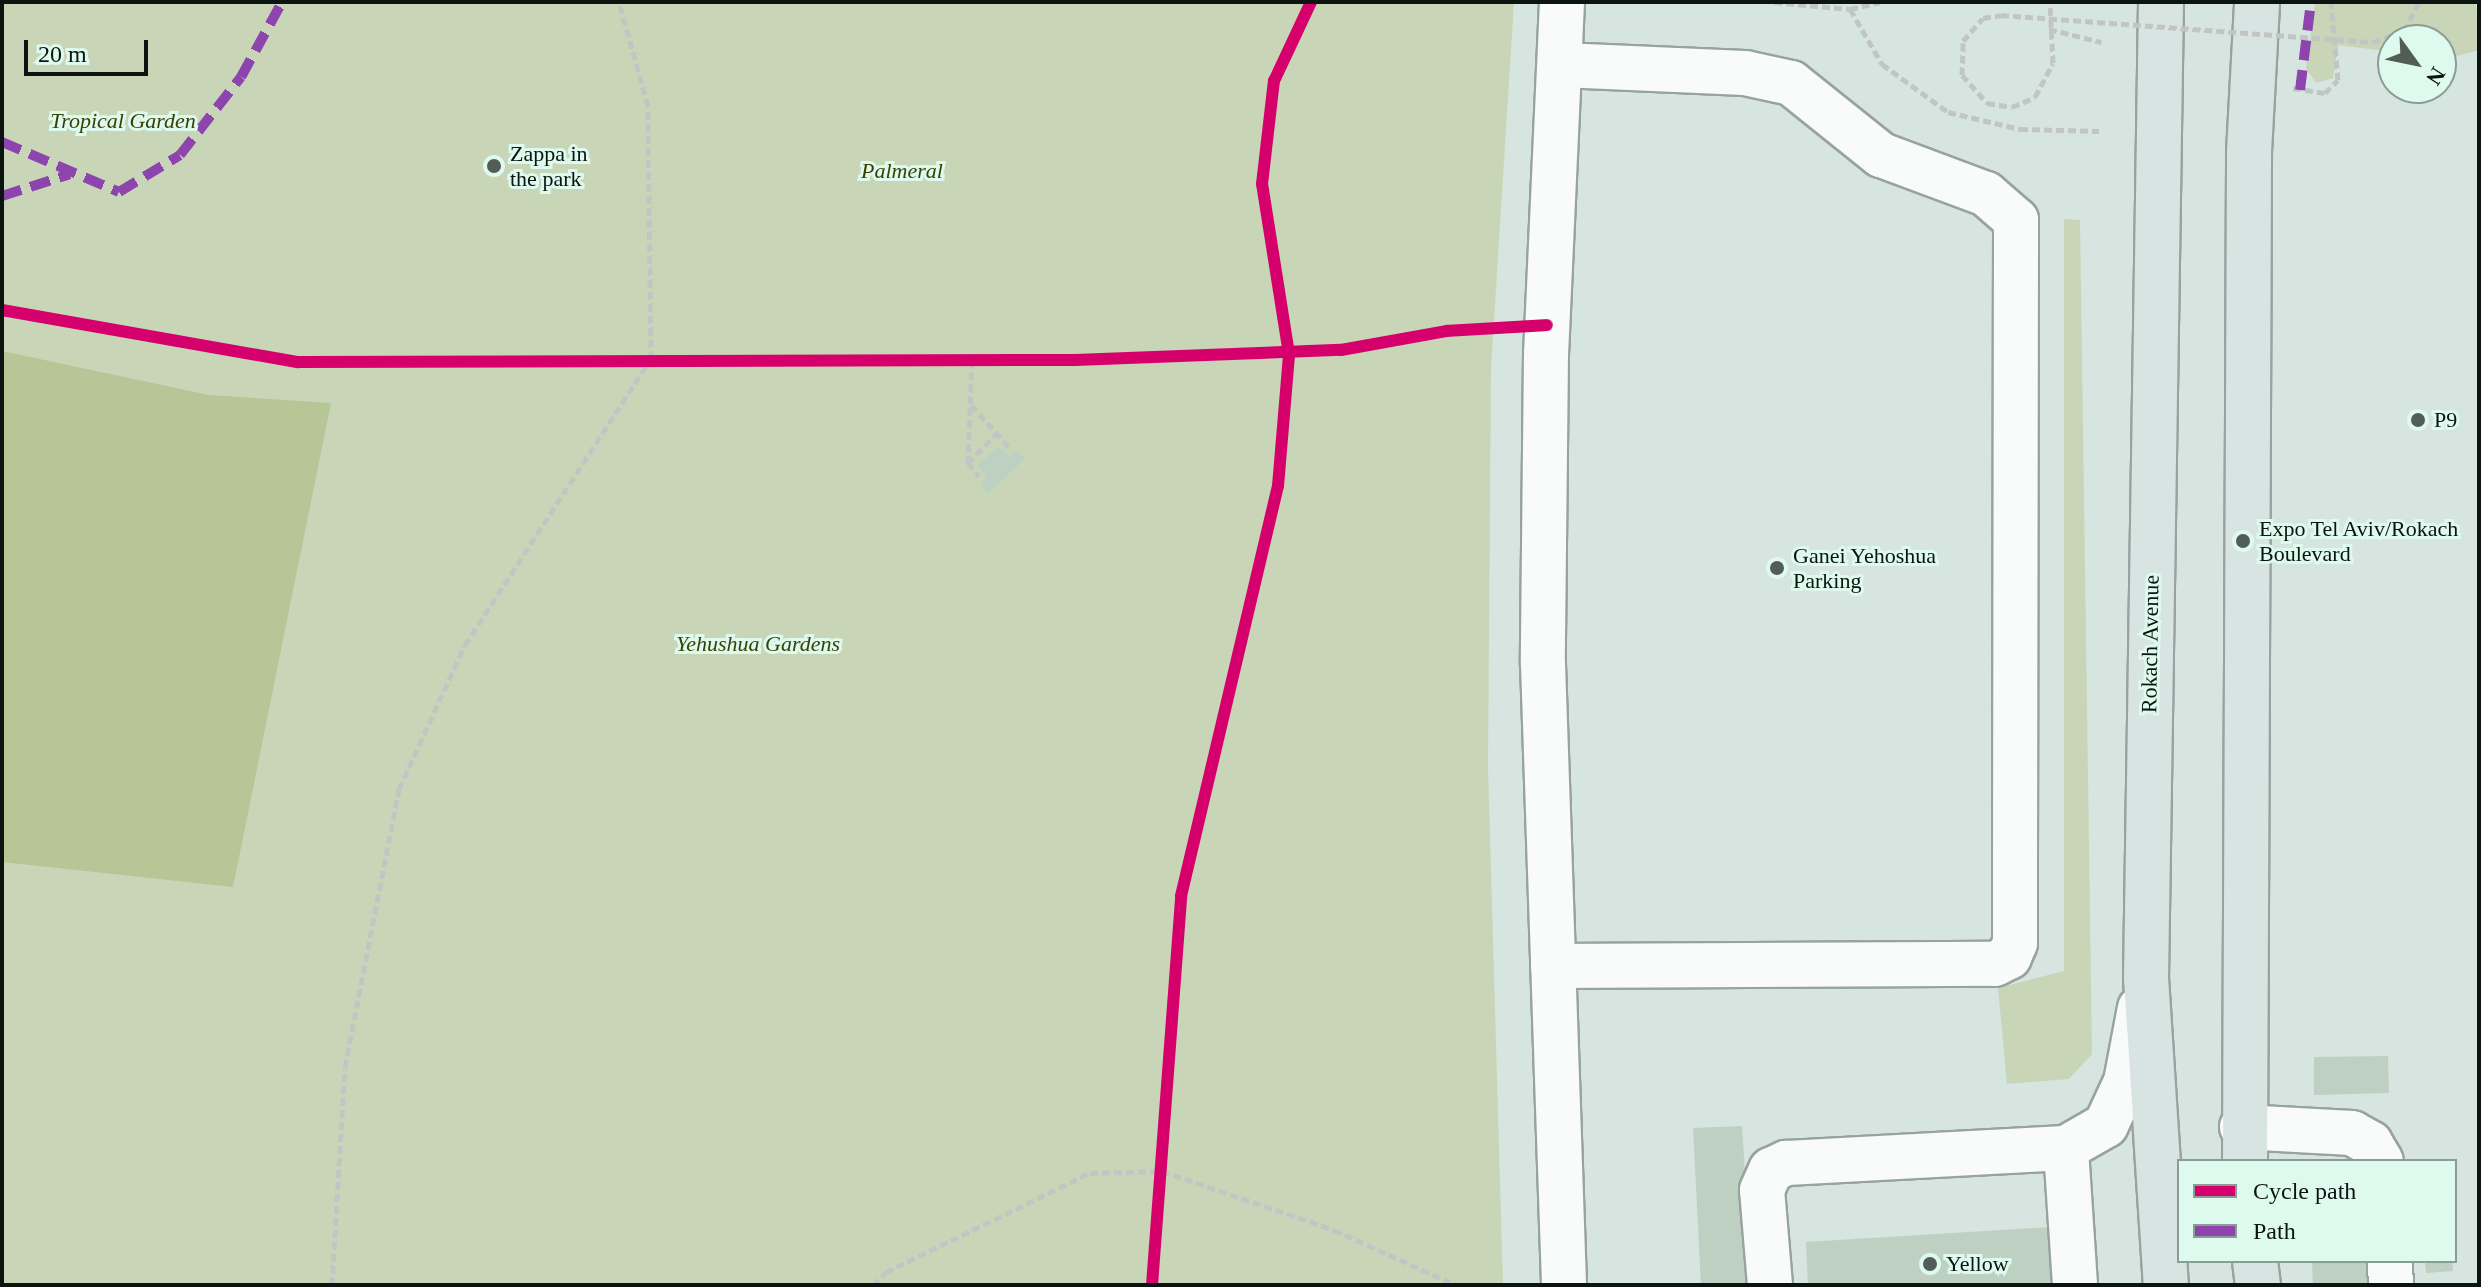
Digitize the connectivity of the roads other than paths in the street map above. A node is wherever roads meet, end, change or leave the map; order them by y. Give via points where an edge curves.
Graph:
1 (1562, 2) edge
2 (2161, 2) edge
3 (2257, 2) edge
4 (1561, 65) junction
5 (1553, 966) junction
6 (2146, 978) junction
7 (2244, 1144) edge
8 (2066, 1148) junction
9 (2380, 1159) edge
10 (2255, 1263) edge
11 (2390, 1263) edge
12 (1564, 1285) edge
13 (1770, 1285) edge
14 (2075, 1285) edge
15 (2166, 1285) edge
16 (2258, 1285) edge
17 (2391, 1285) edge

1 - 4 lane
2 - 6 main road, Rokach Avenue
3 - 7 main road
4 - 5 lane via 1546,354 1543,633
4 - 5 lane via 1745,73 1791,83 1881,155 1986,194 2016,220 2015,943 2009,957 1995,964
5 - 12 lane
6 - 8 lane via 2120,1097 2106,1125
6 - 15 main road, Rokach Avenue
7 - 9 lane via 2352,1133 2370,1143
8 - 13 lane via 1786,1163 1771,1170 1762,1190
8 - 14 lane
10 - 16 main road
11 - 17 lane

